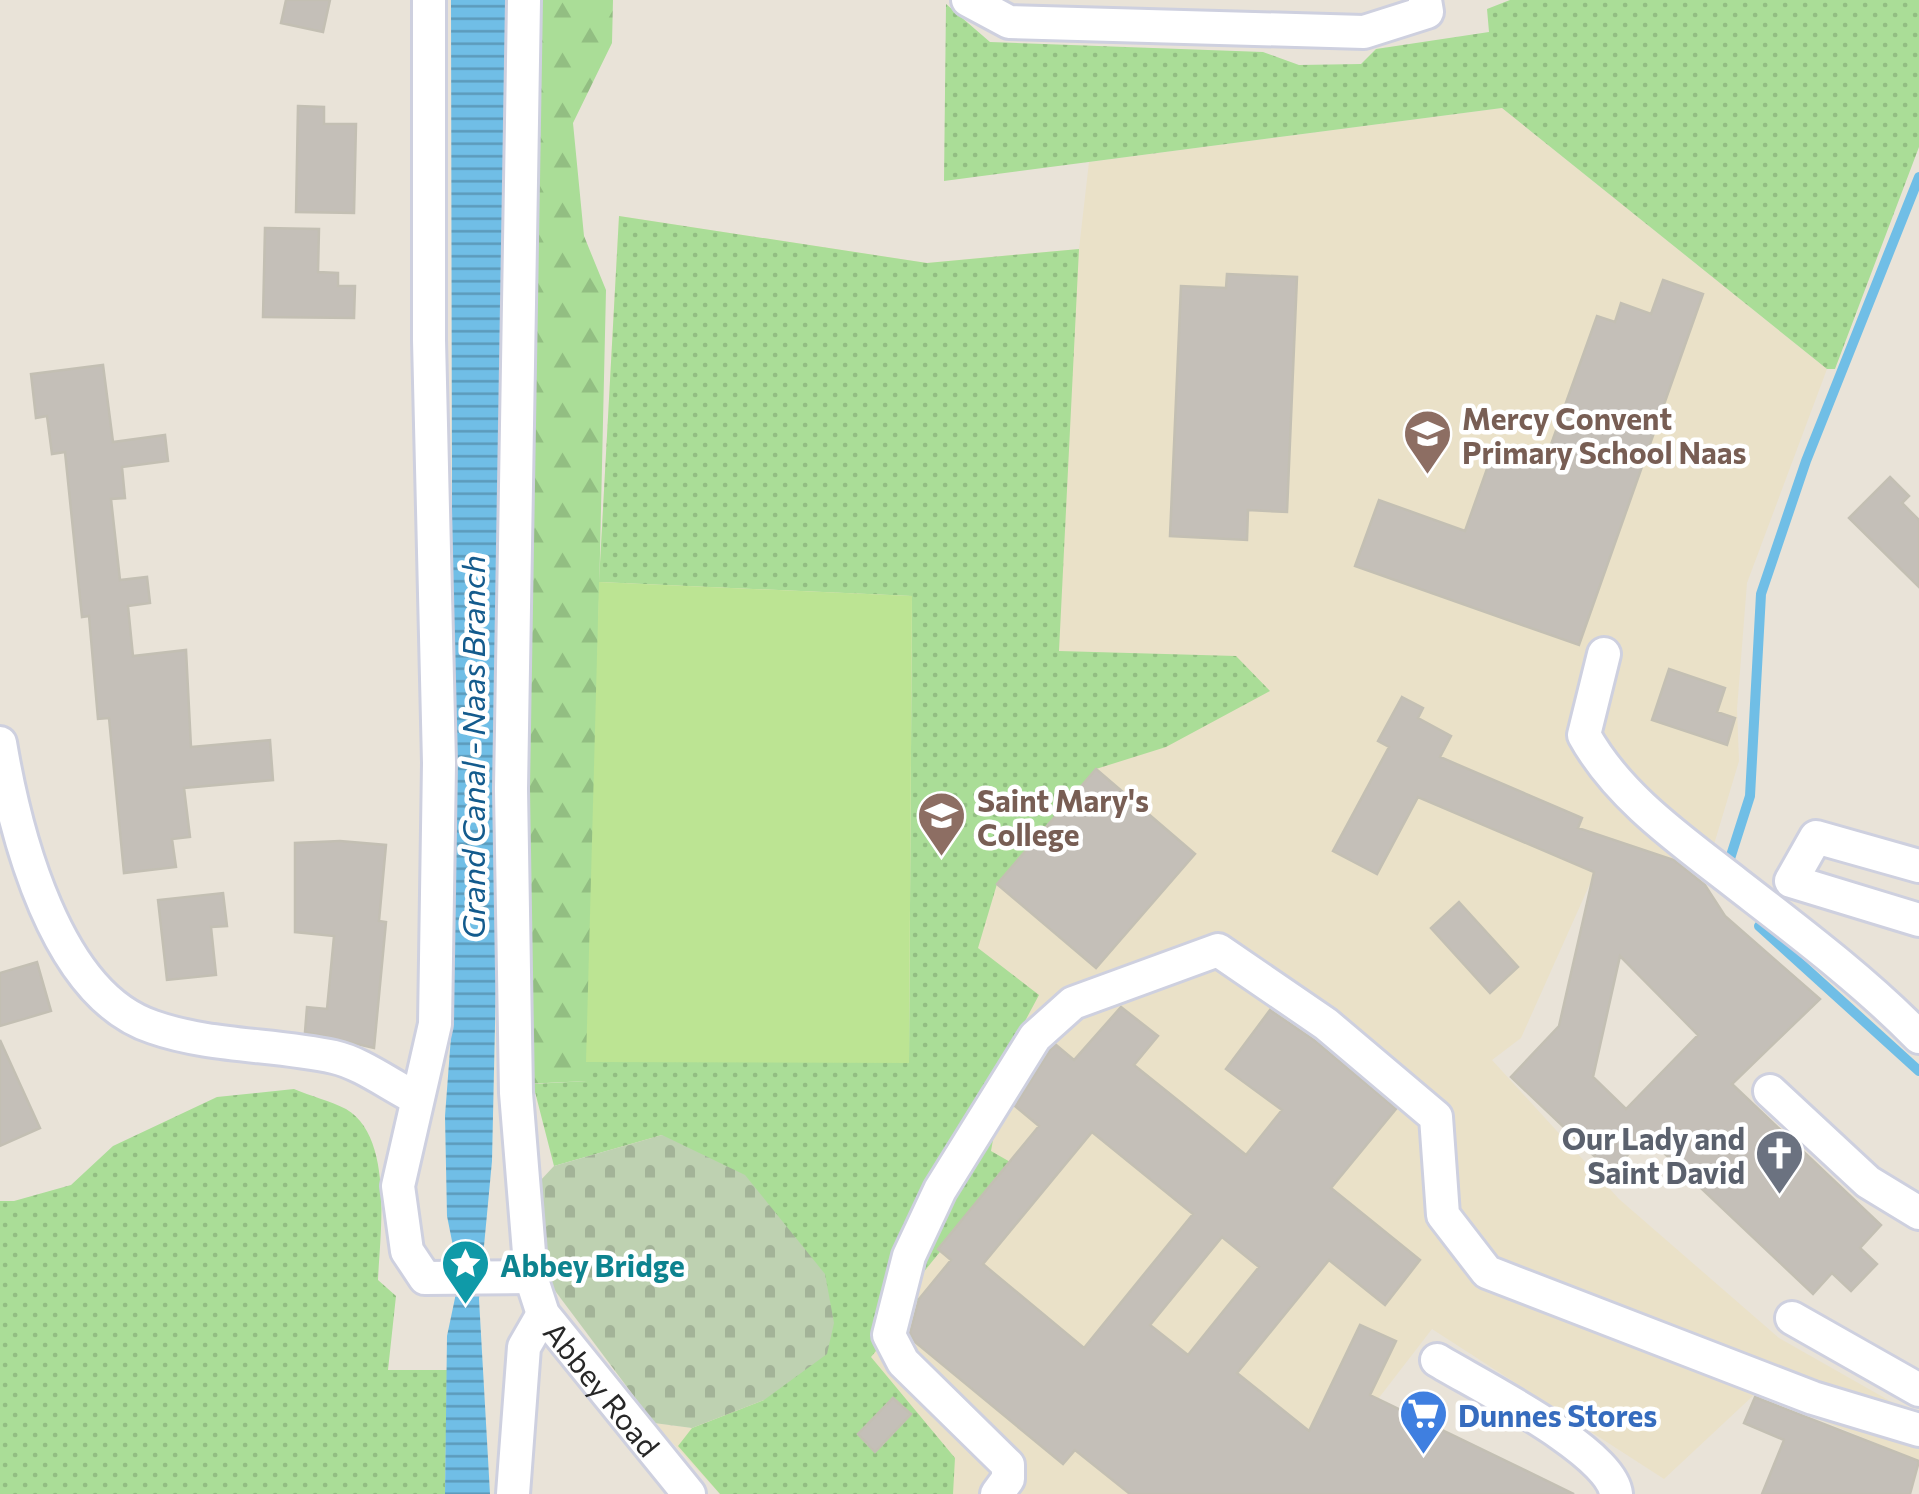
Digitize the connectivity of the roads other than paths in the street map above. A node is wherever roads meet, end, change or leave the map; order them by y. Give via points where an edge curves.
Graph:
1 (429, 0) edge
2 (524, 0) edge
3 (968, 0) edge
4 (1425, 0) edge
5 (1604, 654) dead end
6 (0, 743) edge
7 (1919, 866) edge
8 (1919, 920) edge
9 (1916, 1028) edge
10 (1770, 1091) dead end
11 (416, 1098) junction
12 (1919, 1212) edge
13 (518, 1278) junction
14 (543, 1314) junction
15 (1792, 1318) dead end
16 (1438, 1360) dead end
17 (1919, 1390) edge
18 (1919, 1430) edge
19 (513, 1494) edge
20 (688, 1494) edge
21 (997, 1494) edge
22 (1616, 1494) edge

1 - 11 street via 439,763 435,1024
2 - 13 street, Abbey Road via 512,769 516,1093 531,1181
3 - 4 street via 1009,22 1364,32 1427,12
5 - 9 street via 1584,736 1604,771
6 - 11 street via 22,850 58,936 103,996 150,1027 338,1058
7 - 8 street via 1816,837 1792,881
10 - 12 street via 1868,1182
11 - 13 street via 398,1186 407,1251 425,1278
13 - 14 street, Abbey Road
14 - 19 street via 524,1347
14 - 20 street, Abbey Road
15 - 17 street
16 - 22 street via 1588,1453 1615,1482
18 - 21 street via 1865,1417 1486,1272 1443,1215 1436,1117 1326,1024 1218,950 1073,1003 1034,1037 940,1190 909,1256 889,1334 903,1362 1008,1465

